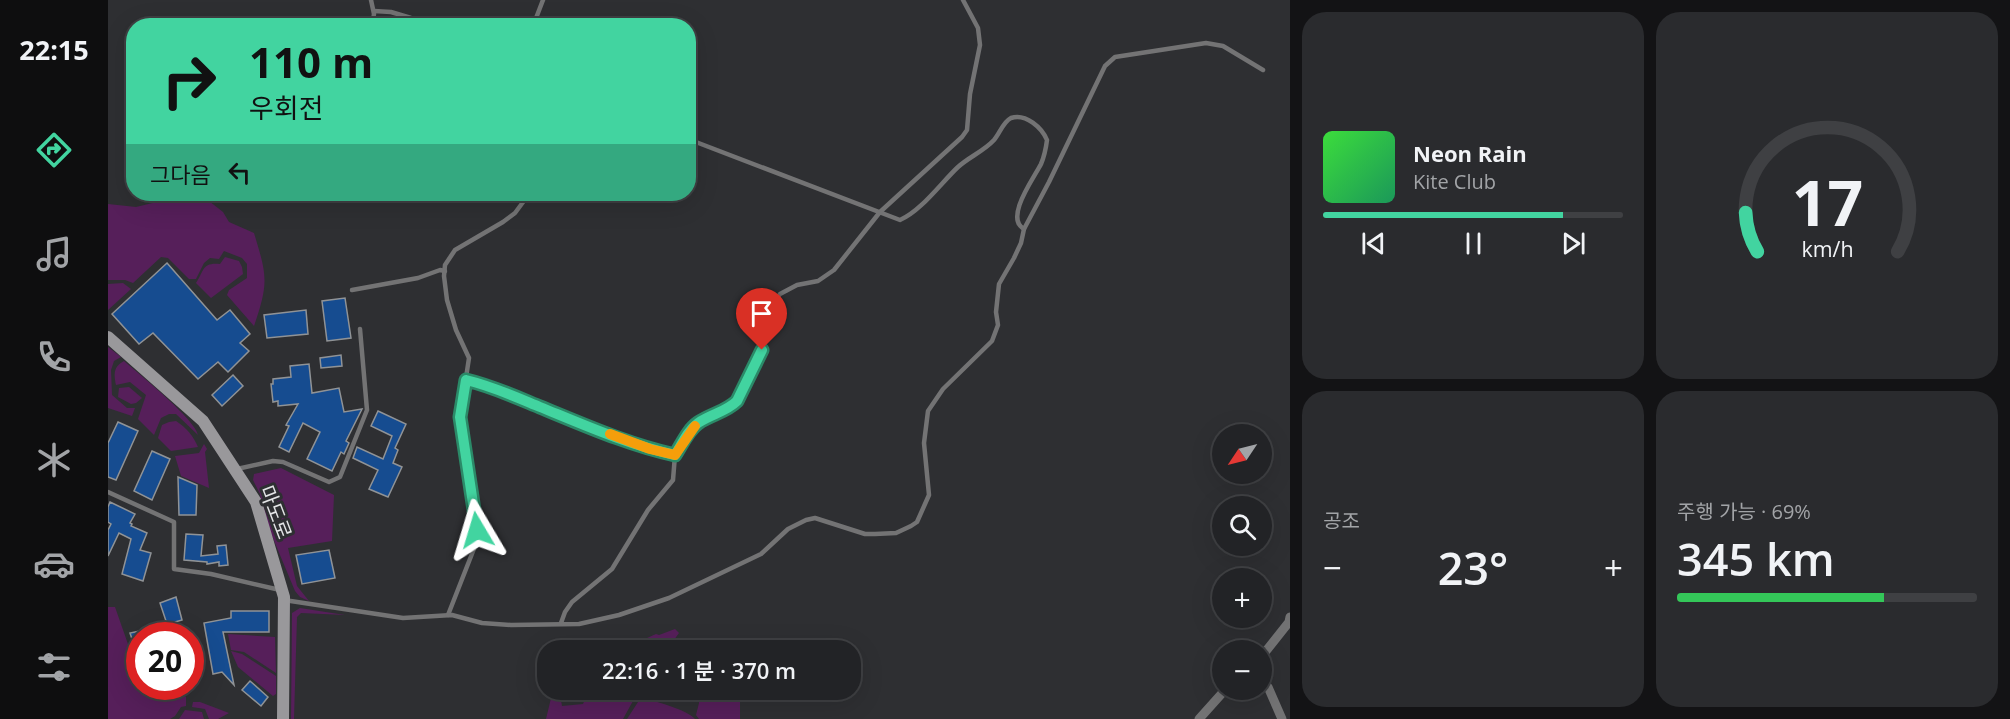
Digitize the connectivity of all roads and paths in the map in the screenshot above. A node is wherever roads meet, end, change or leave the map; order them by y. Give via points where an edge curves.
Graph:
1 (371, 0) edge
2 (543, 0) edge
3 (963, 0) edge
4 (374, 11) junction
5 (373, 18) edge
6 (411, 18) edge
7 (536, 18) edge
8 (1263, 70) dead end
9 (696, 142) edge
10 (524, 201) edge
11 (880, 212) junction
12 (1024, 229) junction
13 (444, 271) junction
14 (352, 290) dead end
15 (360, 329) dead end
16 (108, 337) edge
17 (466, 380) junction
18 (675, 455) junction
19 (235, 470) junction
20 (108, 492) edge
21 (283, 595) junction
22 (448, 615) junction
23 (1290, 617) edge
24 (561, 623) junction
25 (1272, 643) edge
26 (1272, 696) edge
27 (1216, 700) edge
28 (283, 719) edge
29 (1199, 719) edge
30 (1282, 719) edge

1 - 4 lane
2 - 7 lane
3 - 11 lane via 978,28 980,45 967,130
4 - 5 lane
4 - 6 lane
8 - 12 lane via 1223,46 1206,43 1115,57 1105,66
9 - 11 lane
10 - 13 lane via 503,222 454,250
11 - 12 lane via 900,220 905,218 958,167 995,139 1013,117 1031,121 1047,140 1042,162 1020,202 1017,220
11 - 18 lane via 827,276 780,294 768,318 762,350 742,393 731,407 697,424
12 - 24 lane via 1021,243 999,284 998,325 992,341 944,389 928,411 924,443 929,495 912,526 896,533 865,534 815,518 806,519 788,529 761,554 669,598 619,615 579,624
13 - 14 lane
13 - 17 lane via 447,300 469,358
15 - 19 lane via 367,410 340,477 329,482 273,461
16 - 19 main road, 마도로 via 203,421
17 - 18 lane
17 - 22 lane via 460,417 477,542
18 - 24 lane via 674,480 648,510 619,561 572,602
19 - 21 main road, 마도로 via 256,502
20 - 21 lane via 174,522 174,569 212,574
21 - 22 lane via 384,617
21 - 28 main road, 마도로
22 - 24 lane via 482,623
23 - 25 street
26 - 30 street
27 - 29 street

